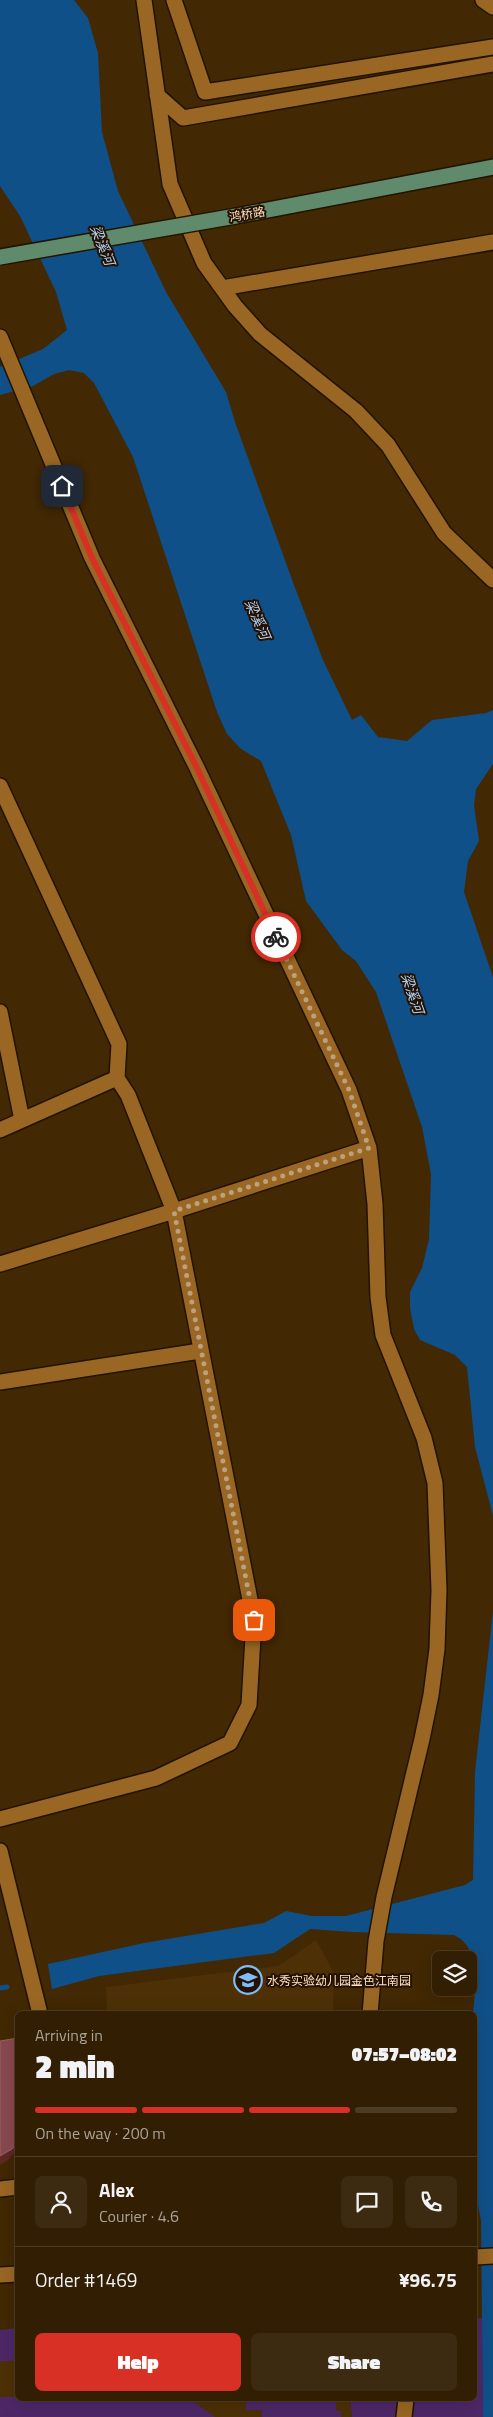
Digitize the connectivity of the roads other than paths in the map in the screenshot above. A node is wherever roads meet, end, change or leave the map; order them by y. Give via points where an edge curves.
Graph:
1 (144, 0) edge
2 (174, 0) edge
3 (483, 0) edge
4 (493, 7) edge
5 (493, 47) edge
6 (493, 64) edge
7 (157, 95) junction
8 (183, 118) junction
9 (163, 141) junction
10 (493, 167) edge
11 (493, 242) edge
12 (0, 257) edge
13 (222, 288) junction
14 (0, 336) edge
15 (493, 580) edge
16 (0, 786) edge
17 (0, 1012) edge
18 (117, 1078) junction
19 (22, 1120) junction
20 (0, 1130) edge
21 (369, 1148) junction
22 (174, 1211) junction
23 (0, 1264) edge
24 (200, 1351) junction
25 (0, 1382) edge
26 (0, 1819) edge
27 (0, 1851) edge
28 (39, 2011) edge
29 (370, 2011) edge
30 (15, 2187) edge
31 (0, 2189) edge
32 (493, 2256) edge
33 (477, 2257) edge
34 (15, 2274) edge
35 (0, 2275) edge
36 (406, 2401) edge
37 (404, 2417) edge

1 - 7 street
2 - 5 street via 205,92
3 - 4 street
6 - 8 street
7 - 8 street
7 - 9 street
8 - 9 street
9 - 13 street via 170,184 204,263
10 - 12 main road, 鸿桥路, bridge
11 - 13 street
13 - 15 street via 260,334 356,411 388,445 444,533
14 - 21 street via 92,558 197,768 345,1081
16 - 18 street via 119,1044
17 - 19 street
18 - 19 street
18 - 22 street via 128,1095
19 - 20 street
21 - 22 street
21 - 29 street via 383,1335 424,1438 435,1483 439,1590 431,1695 384,1897 376,1940
22 - 23 street
22 - 24 street
24 - 25 street
24 - 26 street via 254,1620 249,1705 230,1743 156,1778
27 - 28 street
30 - 31 street
32 - 33 street
34 - 35 street
36 - 37 street

